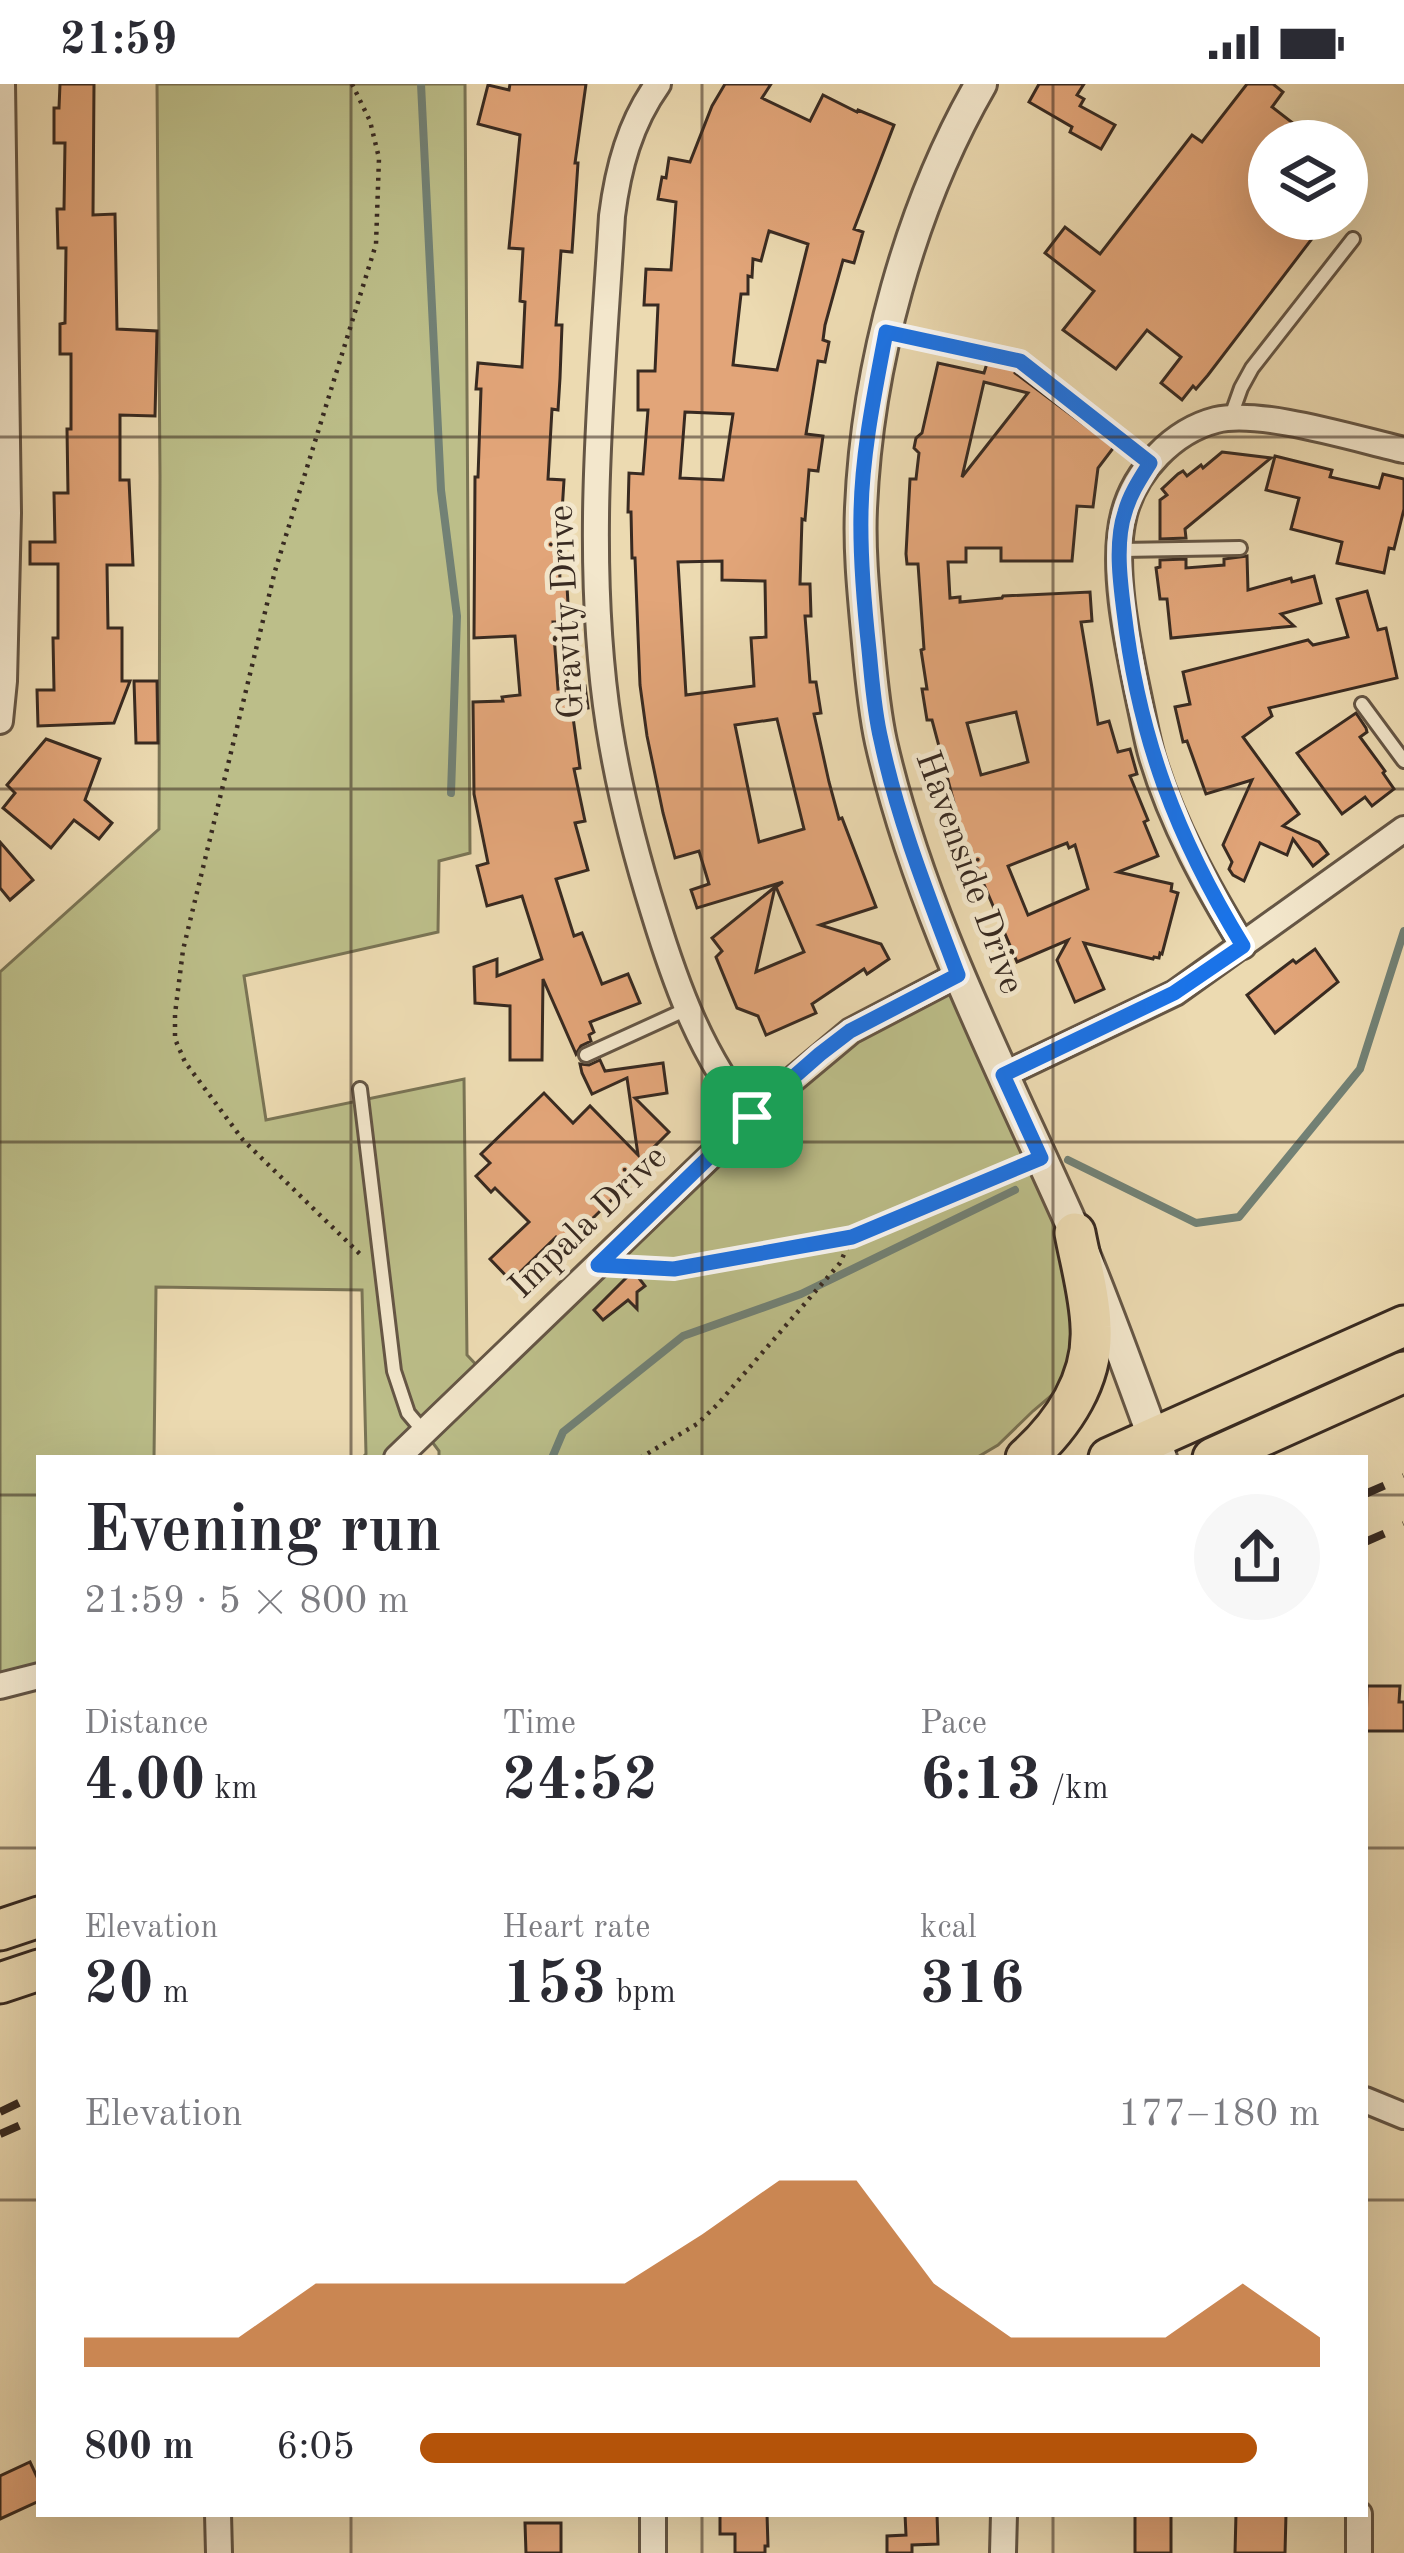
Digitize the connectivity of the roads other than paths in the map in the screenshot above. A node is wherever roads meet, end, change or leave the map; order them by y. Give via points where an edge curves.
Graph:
1 (2, 84) edge
2 (658, 84) edge
3 (981, 84) edge
4 (1351, 240) edge
5 (1231, 418) junction
6 (1404, 450) edge
7 (1240, 548) dead end
8 (1120, 550) junction
9 (1362, 704) dead end
10 (0, 721) edge
11 (1404, 761) edge
12 (1404, 829) edge
13 (1243, 946) junction
14 (958, 975) junction
15 (687, 1009) junction
16 (586, 1055) dead end
17 (1003, 1075) junction
18 (360, 1089) dead end
19 (752, 1117) junction
20 (1075, 1233) junction
21 (1404, 1326) edge
22 (1404, 1372) edge
23 (424, 1432) junction
24 (1158, 1448) edge
25 (401, 1455) edge
26 (1028, 1455) edge
27 (1124, 1455) edge
28 (1220, 1455) edge
29 (36, 1677) edge
30 (0, 1686) edge
31 (36, 1919) edge
32 (0, 1930) edge
33 (36, 1971) edge
34 (0, 1983) edge
35 (1368, 2101) edge
36 (1404, 2116) edge
37 (218, 2517) edge
38 (652, 2517) edge
39 (1004, 2517) edge
40 (1359, 2517) edge
41 (219, 2553) edge
42 (653, 2553) edge
43 (1004, 2553) edge
44 (1359, 2553) edge

1 - 10 street via 8,513
2 - 15 street, Gravity Drive via 634,125 612,215 598,577 609,725 627,817
3 - 14 street, Havenside Drive via 911,242 886,332 861,507 880,737
4 - 5 lane via 1252,368
5 - 6 street
5 - 8 street via 1189,431 1150,463 1123,515
7 - 8 lane
8 - 13 street via 1127,642 1152,757 1196,864
9 - 11 lane
12 - 13 street
13 - 17 street via 1174,993
14 - 17 street, Havenside Drive
14 - 19 street, Impala Drive via 850,1031
15 - 16 lane
15 - 19 street, Gravity Drive
17 - 20 street, Havenside Drive
18 - 23 lane via 394,1372
19 - 23 street, Impala Drive
20 - 24 street, Havenside Drive
20 - 26 highway via 1091,1322 1086,1368 1072,1406
21 - 24 highway
22 - 28 highway
23 - 25 street, Impala Drive
24 - 27 highway
29 - 30 street
31 - 32 highway
33 - 34 highway
35 - 36 street
37 - 41 street
38 - 42 street
39 - 43 street
40 - 44 street

